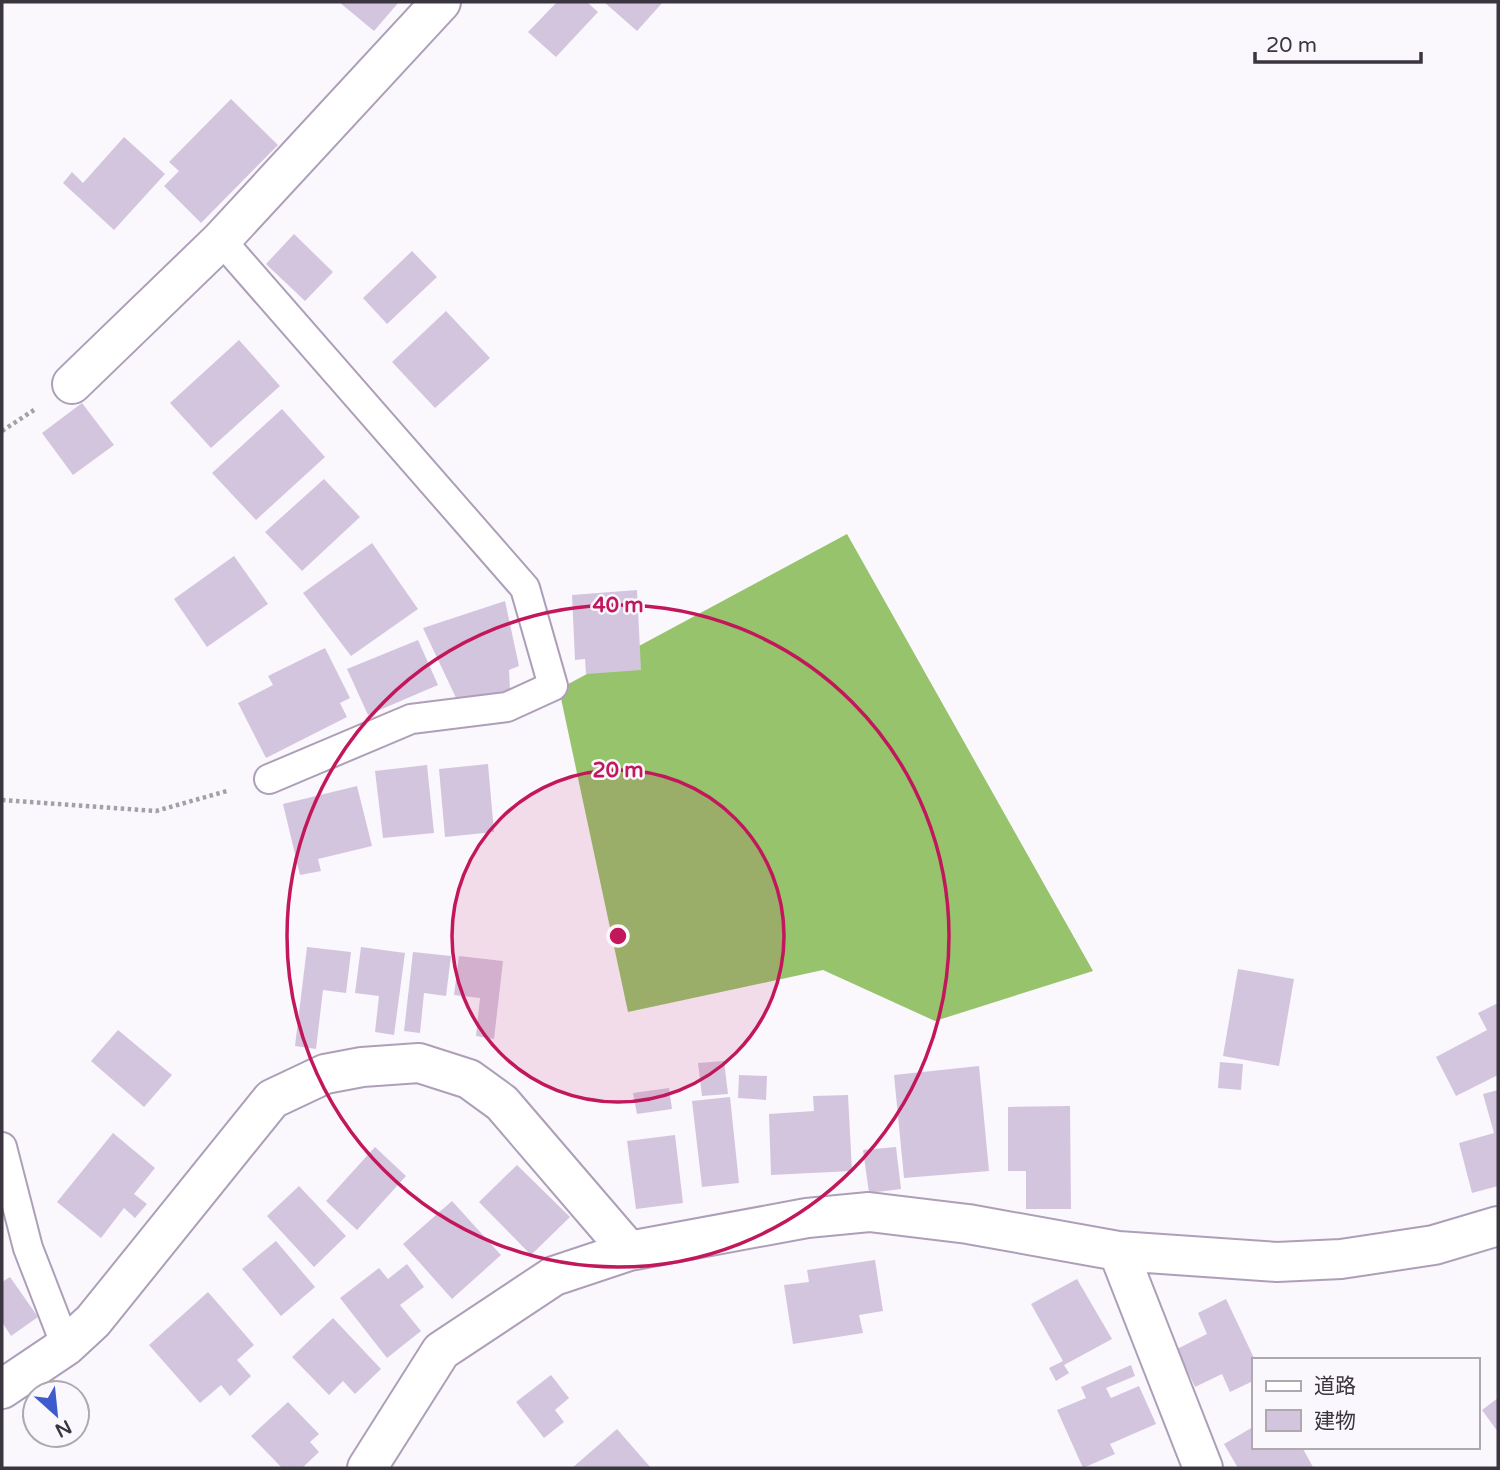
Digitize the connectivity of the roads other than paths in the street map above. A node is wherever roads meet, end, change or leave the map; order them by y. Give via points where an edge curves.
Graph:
1 (441, 2) edge
2 (221, 240) junction
3 (72, 384) dead end
4 (269, 779) road end
5 (2, 1147) edge
6 (1498, 1226) edge
7 (629, 1251) junction
8 (1118, 1251) junction
9 (66, 1346) junction
10 (2, 1389) edge
11 (367, 1468) edge
12 (1203, 1468) edge

1 - 2 street
2 - 3 street
2 - 4 lane via 525,588 553,685 507,707 411,719
5 - 9 lane via 28,1248
6 - 8 street via 1434,1245 1341,1259 1277,1262
7 - 8 street via 807,1218 869,1212
7 - 9 street via 502,1103 469,1079 419,1063 362,1067 325,1074 272,1099 93,1321
7 - 11 street via 554,1276 441,1351
8 - 12 street
9 - 10 street

